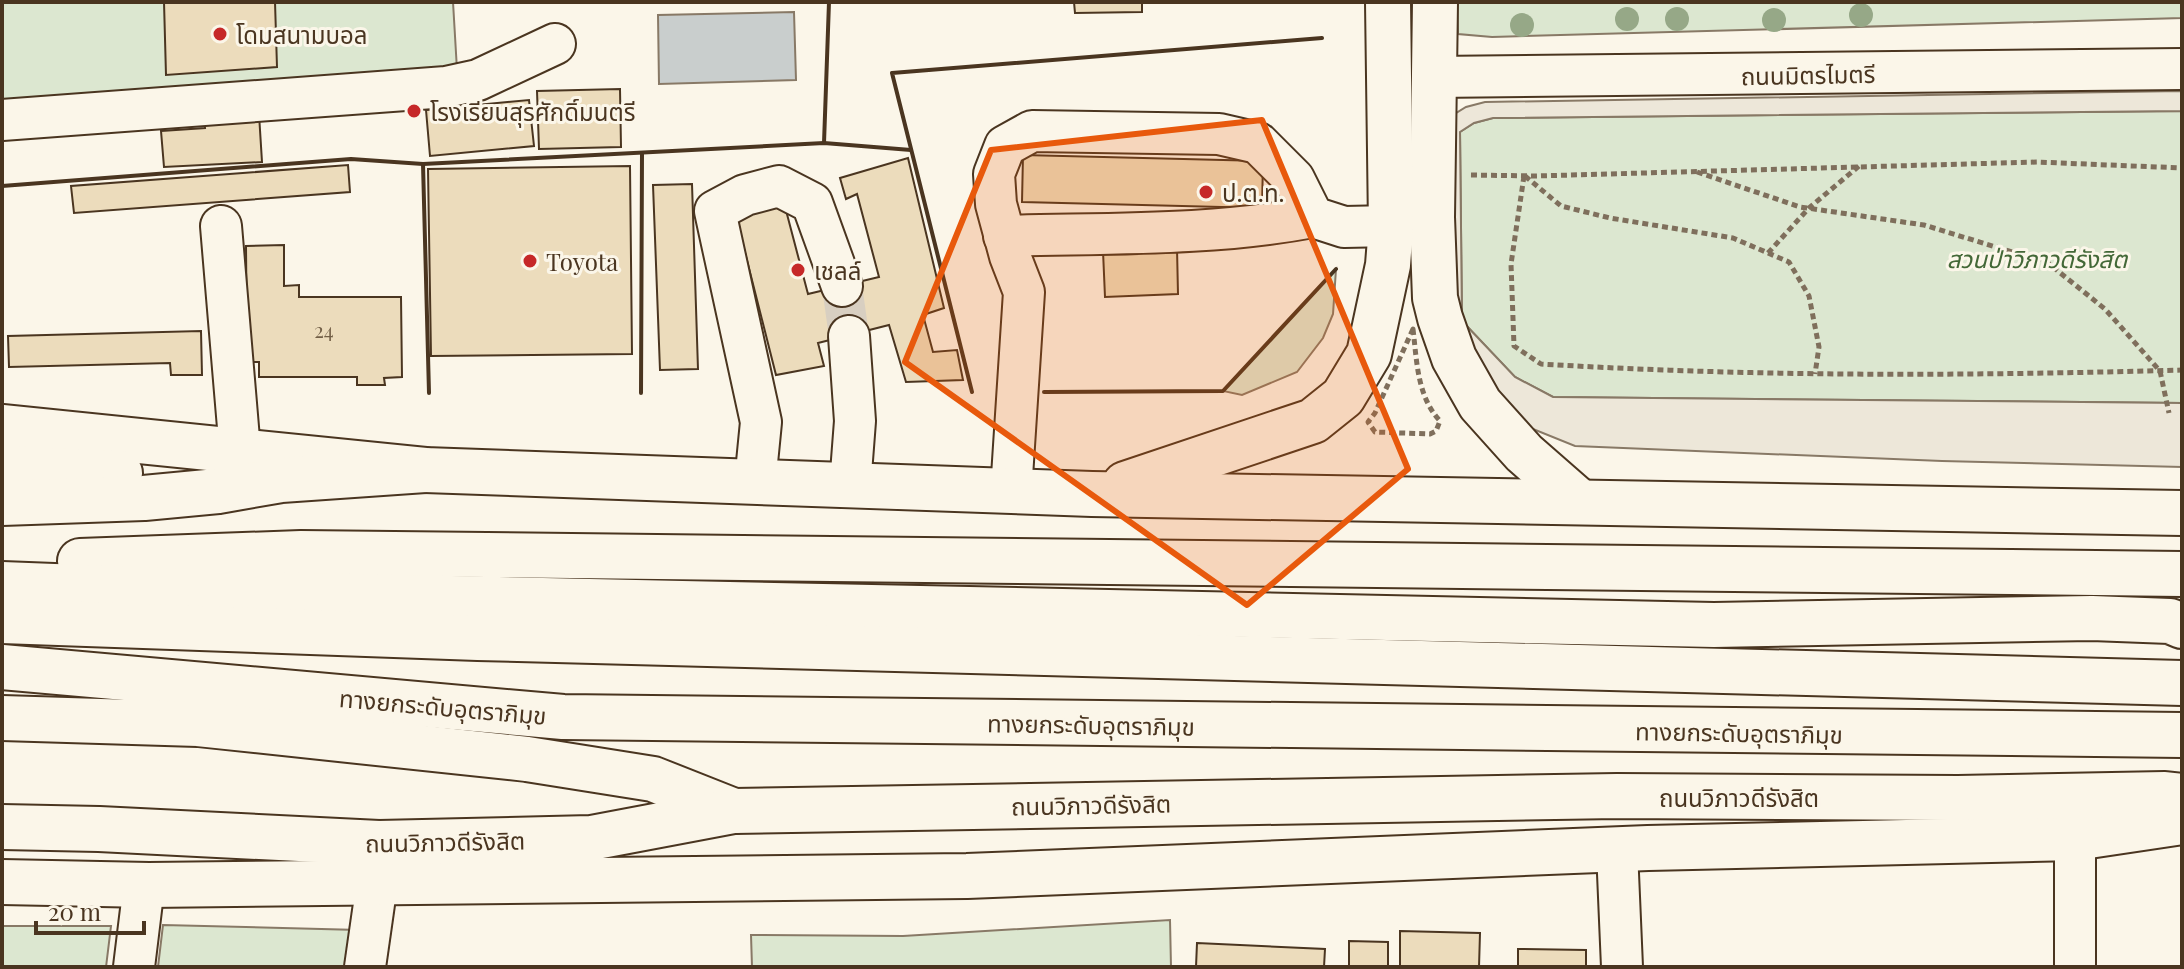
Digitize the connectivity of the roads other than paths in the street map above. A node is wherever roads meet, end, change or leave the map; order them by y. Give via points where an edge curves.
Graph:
1 (1388, 2) edge
2 (1435, 2) edge
3 (555, 44) dead end
4 (2182, 69) edge
5 (1434, 77) junction
6 (1390, 78) junction
7 (2, 120) edge
8 (1313, 217) junction
9 (221, 226) dead end
10 (1391, 226) junction
11 (1004, 236) junction
12 (842, 286) tunnel mouth
13 (849, 336) tunnel mouth
14 (2, 427) edge
15 (240, 451) junction
16 (2, 468) edge
17 (425, 470) junction
18 (281, 480) junction
19 (755, 483) junction
20 (850, 486) junction
21 (1011, 492) junction
22 (1092, 494) junction
23 (1580, 502) junction
24 (2, 503) edge
25 (2182, 513) edge
26 (2, 564) edge
27 (2182, 574) edge
28 (2, 584) edge
29 (2, 621) edge
30 (2182, 626) edge
31 (2, 667) edge
32 (2182, 683) edge
33 (2, 718) edge
34 (2182, 735) edge
35 (2182, 796) edge
36 (734, 811) junction
37 (2182, 822) edge
38 (2, 827) edge
39 (2075, 838) junction
40 (1617, 850) junction
41 (2, 882) edge
42 (377, 883) junction
43 (144, 885) junction
44 (134, 967) edge
45 (365, 967) edge
46 (1622, 967) edge
47 (2075, 967) edge

1 - 6 main road
2 - 5 main road
3 - 7 street via 478,80 446,87
4 - 5 street, ถนนมิตรไมตรี
5 - 6 main road
5 - 23 main road via 1435,298 1449,344 1480,404 1524,453
6 - 10 main road
8 - 10 street via 1344,227
8 - 11 street via 1183,231
8 - 11 street via 1294,179 1258,143 1219,134 1032,131 1005,146 994,174
9 - 15 street
10 - 22 main road via 1369,354 1343,397 1313,421
11 - 21 street via 1024,292
12 - 19 street via 812,203 779,186 715,211 761,422
13 - 20 street via 855,421
14 - 15 main road
15 - 17 main road
16 - 18 main road
17 - 18 main road
17 - 19 main road
18 - 24 main road via 144,498
19 - 20 main road
20 - 21 main road
21 - 22 main road
22 - 23 main road
23 - 25 main road
26 - 27 main road via 301,553
28 - 30 main road via 1714,625 2092,618
29 - 32 main road
31 - 34 main road, ทางยกระดับอุตราภิมุข via 563,717
33 - 36 main road via 198,724 527,759 653,779
35 - 36 main road, ถนนวิภาวดีรังสิต via 1617,796
36 - 38 main road, ถนนวิภาวดีรังสิต via 591,838 394,843
37 - 39 main road, ถนนวิภาวดีรังสิต
39 - 40 main road, ถนนวิภาวดีรังสิต
39 - 47 street
40 - 42 main road, ถนนวิภาวดีรังสิต via 967,876
40 - 46 street
41 - 43 main road, ถนนวิภาวดีรังสิต
42 - 43 main road, ถนนวิภาวดีรังสิต
42 - 45 street
43 - 44 street

